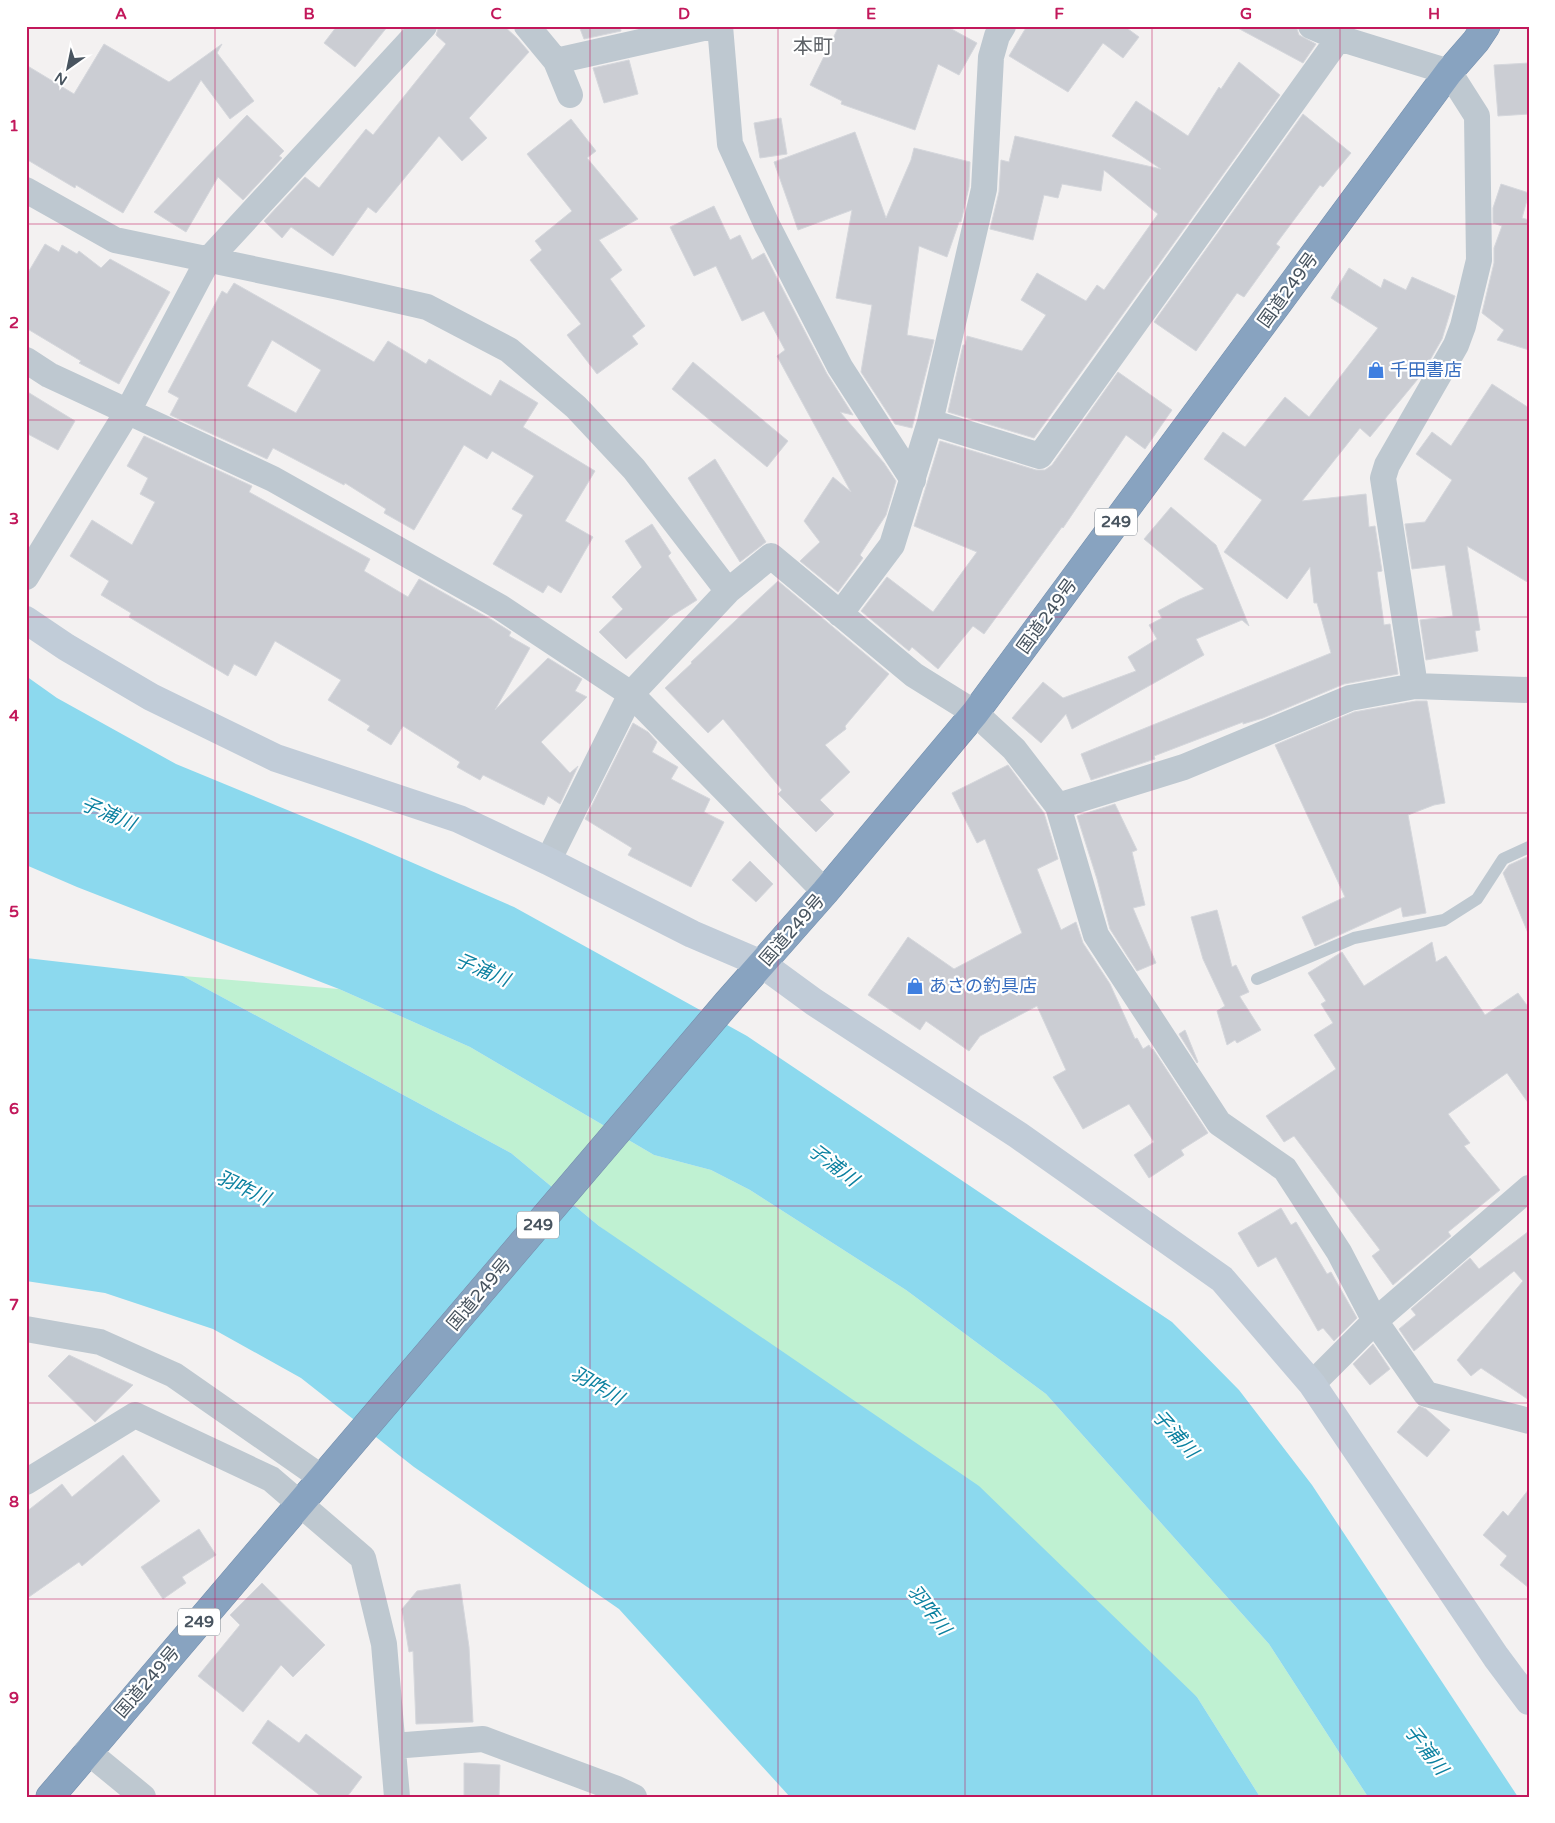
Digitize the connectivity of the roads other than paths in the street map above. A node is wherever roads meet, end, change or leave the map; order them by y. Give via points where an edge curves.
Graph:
1 (424, 26) edge
2 (527, 26) edge
3 (712, 26) edge
4 (720, 26) edge
5 (1004, 26) edge
6 (1311, 26) edge
7 (1486, 26) edge
8 (1339, 38) junction
9 (556, 62) junction
10 (1449, 72) junction
11 (570, 95) dead end
12 (26, 190) edge
13 (208, 260) junction
14 (26, 360) edge
15 (128, 411) junction
16 (930, 422) junction
17 (913, 480) junction
18 (26, 577) edge
19 (728, 591) junction
20 (840, 614) junction
21 (26, 620) edge
22 (1415, 686) junction
23 (1529, 690) edge
24 (632, 694) junction
25 (975, 713) junction
26 (1058, 806) junction
27 (1529, 847) edge
28 (548, 861) junction
29 (825, 892) junction
30 (762, 964) junction
31 (1257, 979) dead end
32 (1529, 1188) edge
33 (1375, 1321) junction
34 (26, 1330) edge
35 (1312, 1384) junction
36 (1529, 1421) edge
37 (322, 1478) junction
38 (26, 1482) edge
39 (301, 1503) junction
40 (1529, 1701) edge
41 (393, 1746) junction
42 (87, 1751) junction
43 (622, 1794) edge
44 (50, 1797) edge
45 (143, 1797) edge
46 (398, 1797) edge

1 - 13 street
2 - 9 street
3 - 9 street
4 - 17 street via 730,144 767,225 840,367
5 - 16 street via 996,36 991,57 984,189
6 - 8 street
7 - 10 highway, 国道249号 / 249
8 - 10 street
8 - 16 street via 1040,456
9 - 11 street
10 - 22 street via 1477,116 1479,260 1456,345 1387,465 1383,478
10 - 25 highway, 国道249号 / 249
12 - 13 street via 115,240
13 - 15 street
13 - 19 street via 427,308 509,350 576,407 634,469
14 - 15 street via 49,375
15 - 18 street
15 - 24 street via 274,479 500,607
16 - 17 street
17 - 20 street via 892,545
19 - 20 street via 771,556
19 - 24 street
20 - 25 street via 914,675
21 - 28 street via 151,697 276,758 459,819
22 - 23 street
22 - 26 street via 1350,698 1184,766
24 - 28 street
24 - 29 street
25 - 26 street via 1014,749
25 - 29 highway, 国道249号 / 249
26 - 33 street via 1096,935 1219,1124 1285,1169 1339,1252
27 - 31 lane via 1503,859 1478,899 1444,920 1354,938
28 - 30 street via 692,934
29 - 30 highway, 国道249号 / 249
30 - 35 street via 814,1002 1018,1135 1222,1279
30 - 37 highway, 国道249号 / 249
32 - 33 street
33 - 35 street
33 - 36 street via 1426,1394
34 - 37 street via 100,1342 174,1375
35 - 40 street
37 - 39 highway, 国道249号 / 249
38 - 39 street via 135,1415 271,1479
39 - 41 street via 363,1558 384,1644
39 - 42 highway, 国道249号 / 249
41 - 43 street via 483,1740
41 - 46 street
42 - 44 highway, 国道249号 / 249
42 - 45 street

